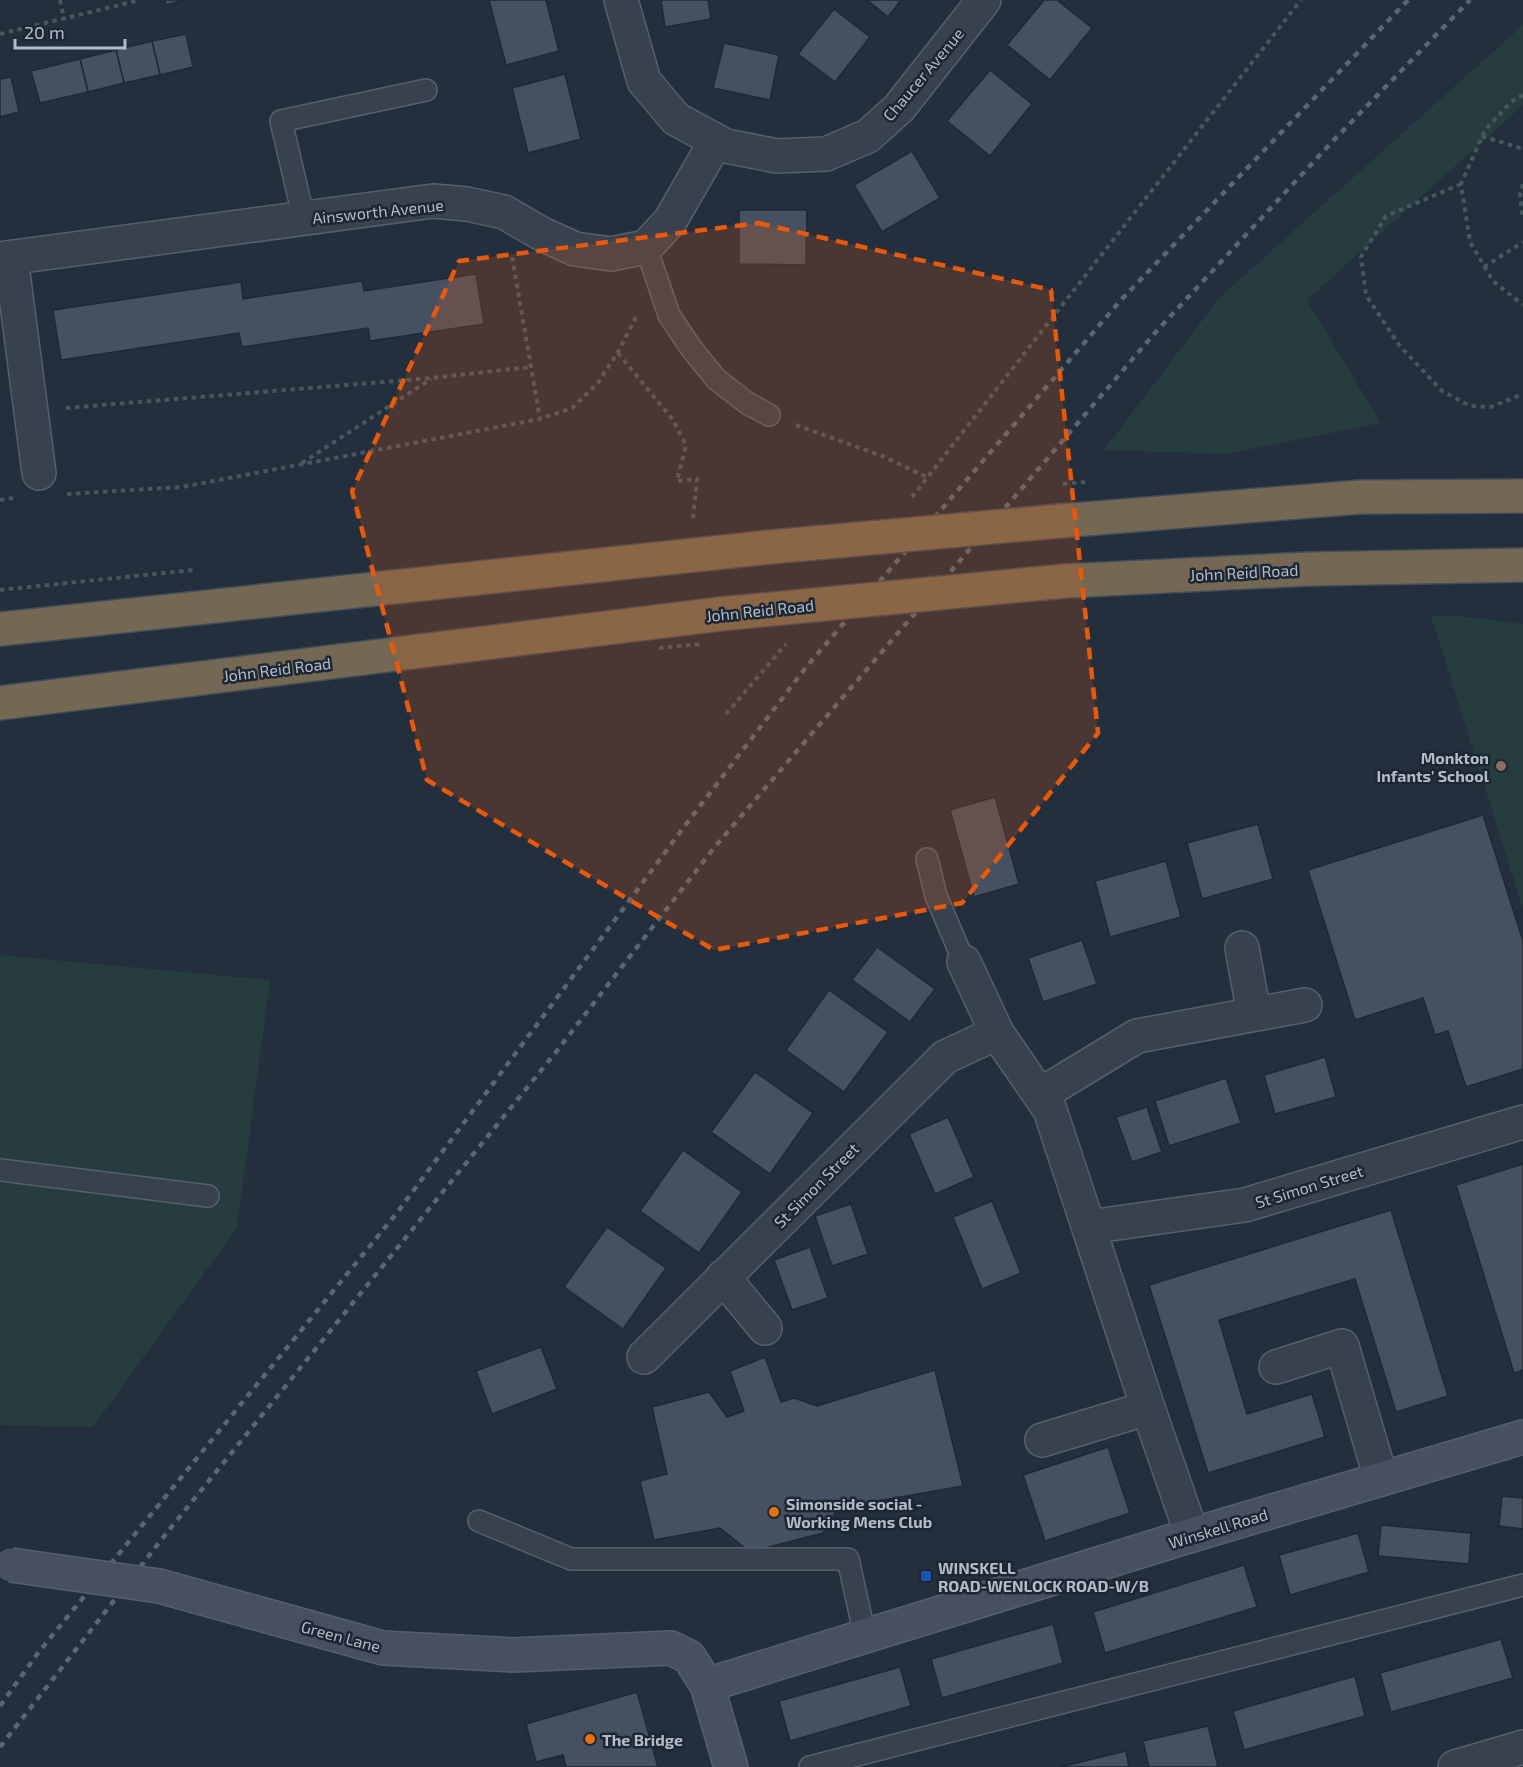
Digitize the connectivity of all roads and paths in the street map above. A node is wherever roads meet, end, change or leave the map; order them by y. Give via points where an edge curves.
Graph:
1 (60, 0) edge
2 (140, 0) edge
3 (621, 0) edge
4 (984, 0) edge
5 (1301, 1) edge
6 (64, 19) junction
7 (0, 34) edge
8 (426, 90) dead end
9 (1523, 95) edge
10 (1482, 136) junction
11 (716, 141) junction
12 (1523, 149) edge
13 (1461, 184) junction
14 (1523, 184) edge
15 (504, 212) junction
16 (304, 219) junction
17 (1523, 219) edge
18 (1523, 242) edge
19 (5, 259) edge
20 (651, 262) junction
21 (1484, 267) junction
22 (1523, 305) edge
23 (618, 352) junction
24 (531, 367) junction
25 (432, 378) junction
26 (1523, 394) edge
27 (30, 412) junction
28 (769, 415) joint
29 (540, 419) junction
30 (299, 465) junction
31 (39, 473) dead end
32 (929, 478) junction
33 (65, 495) dead end
34 (1523, 496) edge
35 (906, 505) dead end
36 (693, 519) dead end
37 (1523, 565) edge
38 (0, 629) edge
39 (789, 641) dead end
40 (0, 703) edge
41 (726, 714) dead end
42 (927, 859) dead end
43 (1242, 948) dead end
44 (964, 962) joint
45 (1305, 1005) dead end
46 (1254, 1014) junction
47 (997, 1033) junction
48 (1040, 1095) junction
49 (1523, 1122) edge
50 (0, 1170) edge
51 (208, 1197) dead end
52 (1089, 1227) junction
53 (723, 1277) junction
54 (765, 1328) dead end
55 (644, 1357) dead end
56 (1276, 1367) dead end
57 (1148, 1408) junction
58 (1523, 1437) edge
59 (1042, 1440) dead end
60 (1382, 1479) junction
61 (479, 1521) dead end
62 (1192, 1535) junction
63 (6, 1566) edge
64 (1523, 1585) edge
65 (865, 1636) junction
66 (706, 1685) junction
67 (1523, 1747) edge
68 (731, 1767) edge
69 (810, 1767) edge
70 (1455, 1767) edge

1 - 6 path
2 - 6 path
3 - 11 street, Chaucer Avenue via 644,81 676,118
4 - 11 street, Chaucer Avenue via 899,108 868,136 826,154 777,156
5 - 32 path
6 - 7 path
8 - 16 lane via 281,121
9 - 10 path via 1512,101
10 - 12 path
10 - 13 path
11 - 20 street
13 - 21 path via 1470,242
13 - 26 path via 1386,216 1361,257 1366,295 1399,345 1442,390 1470,406 1491,407
14 - 17 path
15 - 16 street, Ainsworth Avenue via 433,201
15 - 20 street, Ainsworth Avenue via 575,249
15 - 24 path
16 - 19 street, Ainsworth Avenue
18 - 21 path
19 - 27 street, Ainsworth Avenue
20 - 23 path
20 - 28 lane via 669,315 691,348 716,379 747,404
21 - 22 path via 1493,281
23 - 29 path via 597,384 572,408
23 - 36 path via 674,420 686,445 677,480 697,479
24 - 25 path
24 - 29 path
25 - 27 path
25 - 30 path
27 - 31 street, Ainsworth Avenue
28 - 32 path via 882,456
29 - 30 path
30 - 33 path via 182,487
32 - 35 path
34 - 38 highway, bridge via 1360,498 1060,521 770,547
37 - 40 highway, John Reid Road, bridge via 1308,569 1065,581 720,614
39 - 41 path
42 - 44 lane via 936,896
43 - 46 street
44 - 47 street
45 - 46 street
46 - 48 street via 1137,1036
47 - 48 street
47 - 53 street, St Simon Street via 945,1057
48 - 52 street via 1050,1110
49 - 52 street, St Simon Street via 1245,1205
50 - 51 lane
52 - 57 street
53 - 54 street
53 - 55 street, St Simon Street
56 - 60 street via 1342,1346
57 - 59 street
57 - 62 street
58 - 60 street, Winskell Road
60 - 62 street, Winskell Road
61 - 65 lane via 571,1559 848,1559
62 - 65 street, Winskell Road
63 - 66 street, Green Lane, bridge via 159,1586 383,1648 514,1655 671,1648 689,1657
64 - 69 lane
65 - 66 street, Winskell Road
66 - 68 street, Green Lane
67 - 70 street

